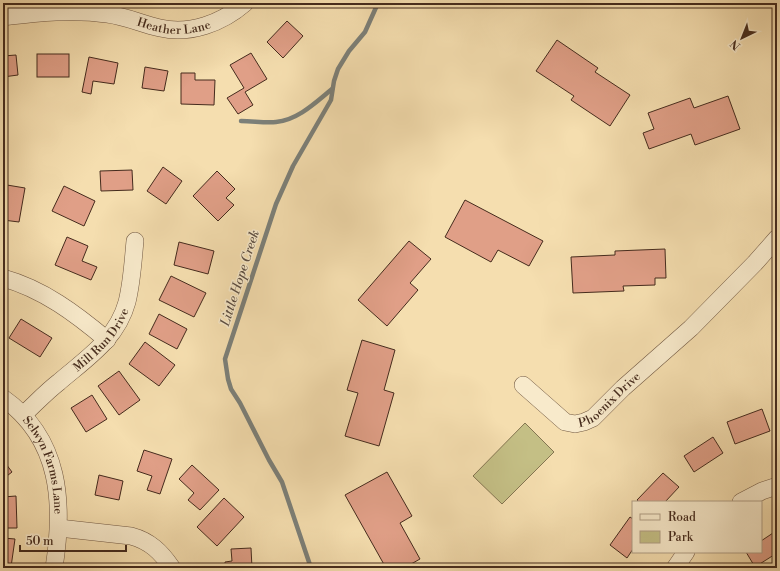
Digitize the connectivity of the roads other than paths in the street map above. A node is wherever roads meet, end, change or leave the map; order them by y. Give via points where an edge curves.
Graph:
1 (245, 3) edge
2 (3, 16) edge
3 (777, 238) edge
4 (136, 241) dead end
5 (3, 278) edge
6 (107, 340) junction
7 (523, 385) dead end
8 (3, 398) edge
9 (23, 415) junction
10 (777, 486) edge
11 (743, 501) edge
12 (59, 528) junction
13 (685, 553) edge
14 (54, 568) edge
15 (172, 568) edge
16 (675, 568) edge

1 - 2 street, Heather Lane via 225,18 207,26 188,29 160,28 123,17 74,11
3 - 7 street, Phoenix Drive via 755,264 691,328 593,418 575,424 565,422
4 - 6 street, Mill Run Drive via 127,303
5 - 6 street via 54,300
6 - 9 street, Mill Run Drive
8 - 9 street, Selwyn Farms Lane
9 - 12 street, Selwyn Farms Lane via 47,452 55,475
10 - 11 street
12 - 14 street, Selwyn Farms Lane
12 - 15 street via 139,538 153,545
13 - 16 street

